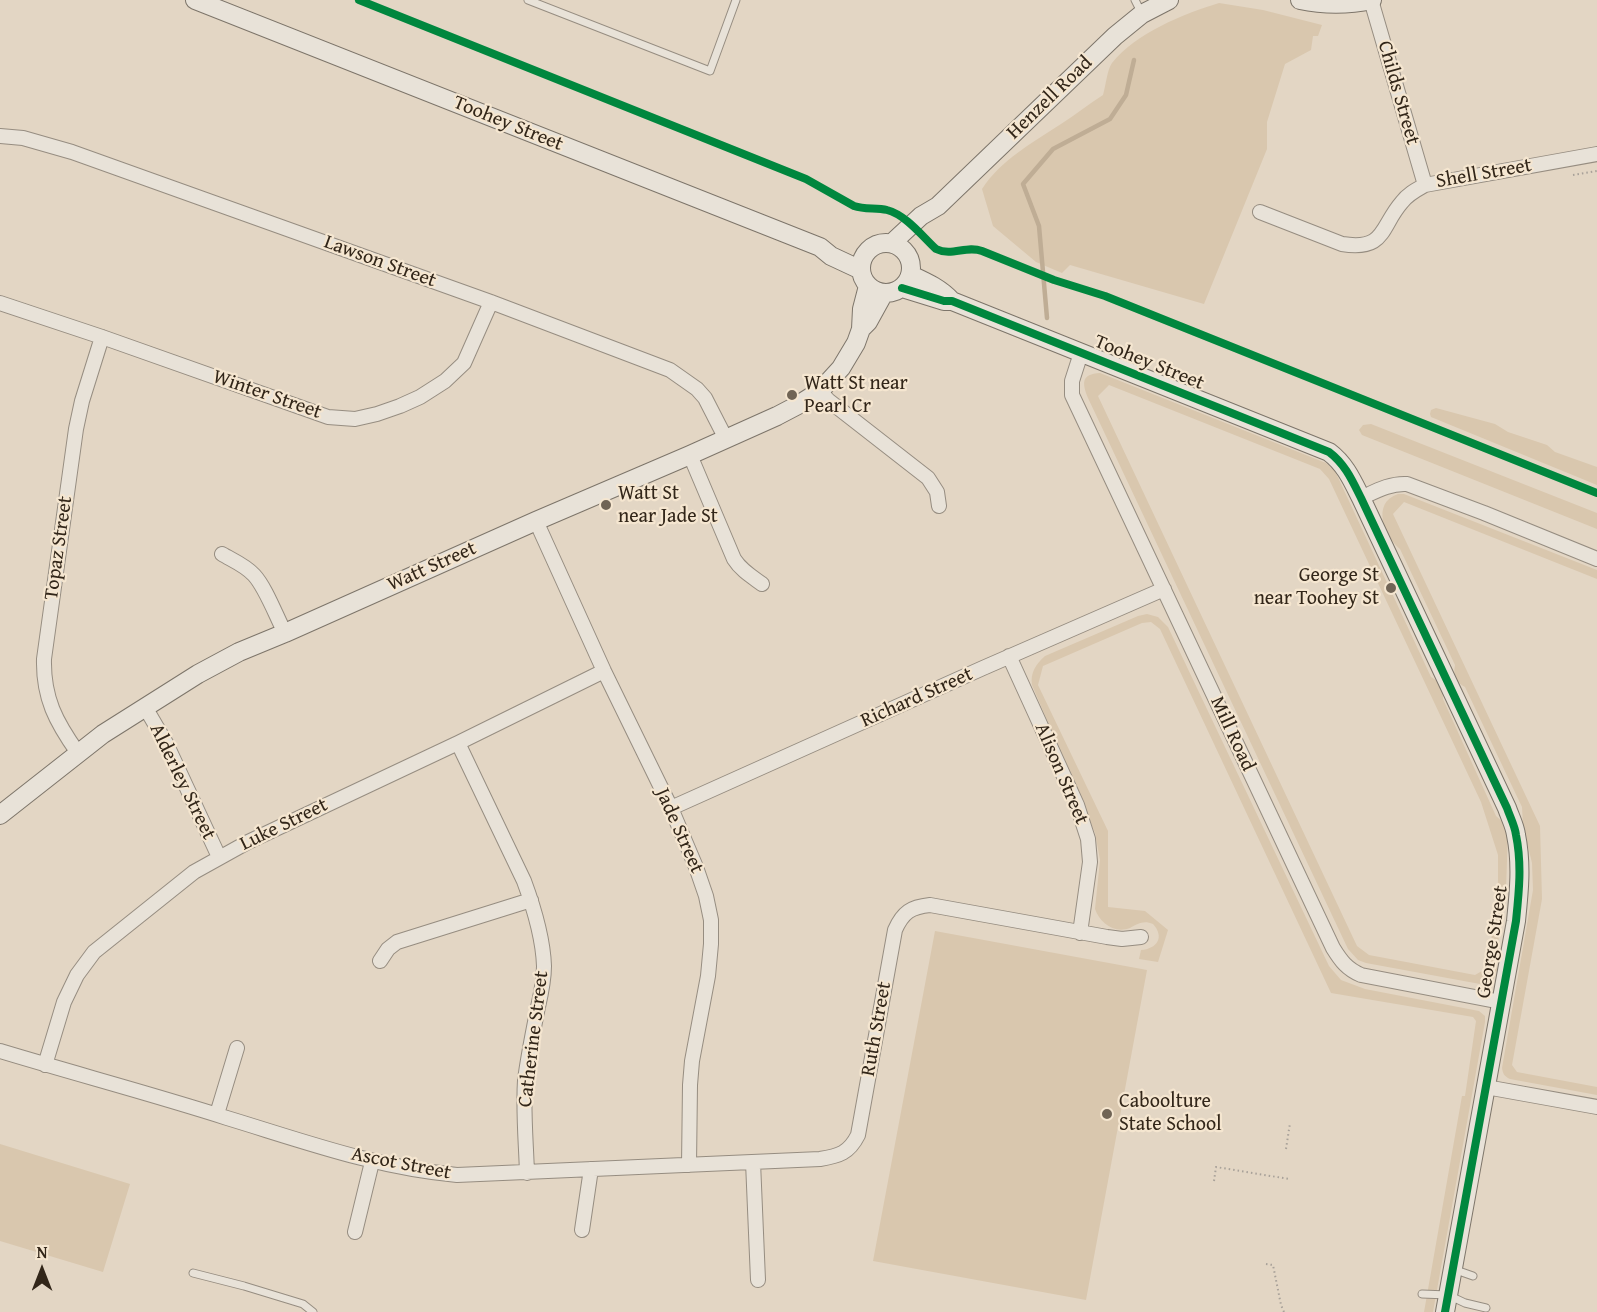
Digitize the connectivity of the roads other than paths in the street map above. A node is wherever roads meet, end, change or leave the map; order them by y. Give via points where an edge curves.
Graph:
1 (195, 0) edge
2 (528, 0) edge
3 (736, 0) edge
4 (1169, 0) edge
5 (1300, 0) edge
6 (1372, 0) edge
7 (1139, 7) edge
8 (0, 136) edge
9 (1597, 154) edge
10 (1425, 185) junction
11 (1260, 212) dead end
12 (899, 248) junction
13 (882, 277) junction
14 (491, 302) junction
15 (0, 303) edge
16 (102, 337) junction
17 (1081, 353) junction
18 (820, 391) junction
19 (726, 439) junction
20 (690, 455) junction
21 (1361, 498) junction
22 (939, 506) dead end
23 (536, 521) junction
24 (222, 554) dead end
25 (1597, 559) edge
26 (762, 584) dead end
27 (1164, 589) junction
28 (285, 633) junction
29 (1010, 656) junction
30 (603, 671) junction
31 (145, 707) junction
32 (458, 743) junction
33 (78, 753) junction
34 (671, 808) junction
35 (0, 815) edge
36 (219, 857) junction
37 (899, 898) dead end
38 (531, 900) junction
39 (908, 910) junction
40 (1080, 933) junction
41 (1141, 937) dead end
42 (380, 961) dead end
43 (1501, 1002) junction
44 (237, 1048) dead end
45 (0, 1051) edge
46 (45, 1065) junction
47 (1486, 1087) junction
48 (1597, 1107) edge
49 (217, 1114) junction
50 (849, 1149) joint
51 (372, 1162) junction
52 (753, 1162) junction
53 (688, 1165) junction
54 (591, 1169) junction
55 (527, 1173) junction
56 (582, 1230) dead end
57 (356, 1232) dead end
58 (1453, 1269) junction
59 (193, 1273) dead end
60 (1473, 1275) dead end
61 (758, 1280) dead end
62 (1422, 1294) dead end
63 (1447, 1304) edge
64 (1486, 1308) dead end
65 (313, 1312) edge

1 - 13 street, Toohey Street via 820,248
2 - 3 lane via 710,71
4 - 7 street, Henzell Road
5 - 6 street via 1326,4
6 - 10 street, Childs Street
7 - 12 street, Henzell Road via 1115,36 938,206 921,216
8 - 14 street, Lawson Street via 23,138 72,153
9 - 10 street, Shell Street
10 - 11 street, Shell Street via 1401,203 1381,236 1370,244 1342,244
12 - 13 street via 911,263
12 - 13 street via 878,244
13 - 17 street, Toohey Street via 932,285 952,301
13 - 18 street, Watt Street via 862,309 861,329 849,356
14 - 16 street, Winter Street via 464,363 445,381 400,406 355,419 328,417
14 - 19 street, Lawson Street via 670,370 697,388
15 - 16 street, Winter Street
16 - 33 street, Topaz Street via 76,429 43,676 52,711
17 - 21 street, Toohey Street via 1329,452 1346,468
17 - 27 street, Mill Road via 1072,394
18 - 19 street, Watt Street via 777,417
18 - 22 street via 928,478 937,492
19 - 20 street, Watt Street
20 - 23 street, Watt Street
20 - 26 street via 738,565
21 - 25 street via 1390,485 1407,484
21 - 43 street, George Street via 1516,833 1520,885
23 - 28 street, Watt Street
23 - 30 street, Jade Street
24 - 28 street via 254,574
27 - 29 street, Richard Street
27 - 43 street, Mill Road via 1340,960 1361,975
28 - 31 street, Watt Street via 239,652
29 - 34 street, Richard Street
29 - 40 street, Alison Street via 1077,805 1088,839 1090,862
30 - 32 street, Luke Street
30 - 34 street, Jade Street
31 - 33 street, Watt Street
31 - 36 street, Alderley Street
32 - 36 street, Luke Street
32 - 38 street, Catherine Street
33 - 35 street, Watt Street
34 - 53 street, Jade Street via 696,867 711,920 708,976 692,1061
36 - 46 street, Luke Street via 194,872 94,952 64,1002
37 - 39 street
38 - 42 street via 397,942
38 - 55 street, Catherine Street via 544,968 525,1082
39 - 40 street via 930,905
39 - 50 street, Ruth Street via 895,930 861,1122
40 - 41 street via 1122,939
43 - 47 street, George Street
44 - 49 street
45 - 46 street, Ascot Street
46 - 49 street, Ascot Street
47 - 48 street
47 - 58 street, George Street
49 - 51 street, Ascot Street
50 - 52 street, Ascot Street via 820,1159
51 - 55 street, Ascot Street via 456,1176
51 - 57 street
52 - 53 street, Ascot Street
52 - 61 street
53 - 54 street, Ascot Street
54 - 55 street, Ascot Street
54 - 56 street
58 - 60 lane
58 - 63 street, George Street
59 - 65 lane via 303,1304
62 - 63 lane
63 - 64 lane

